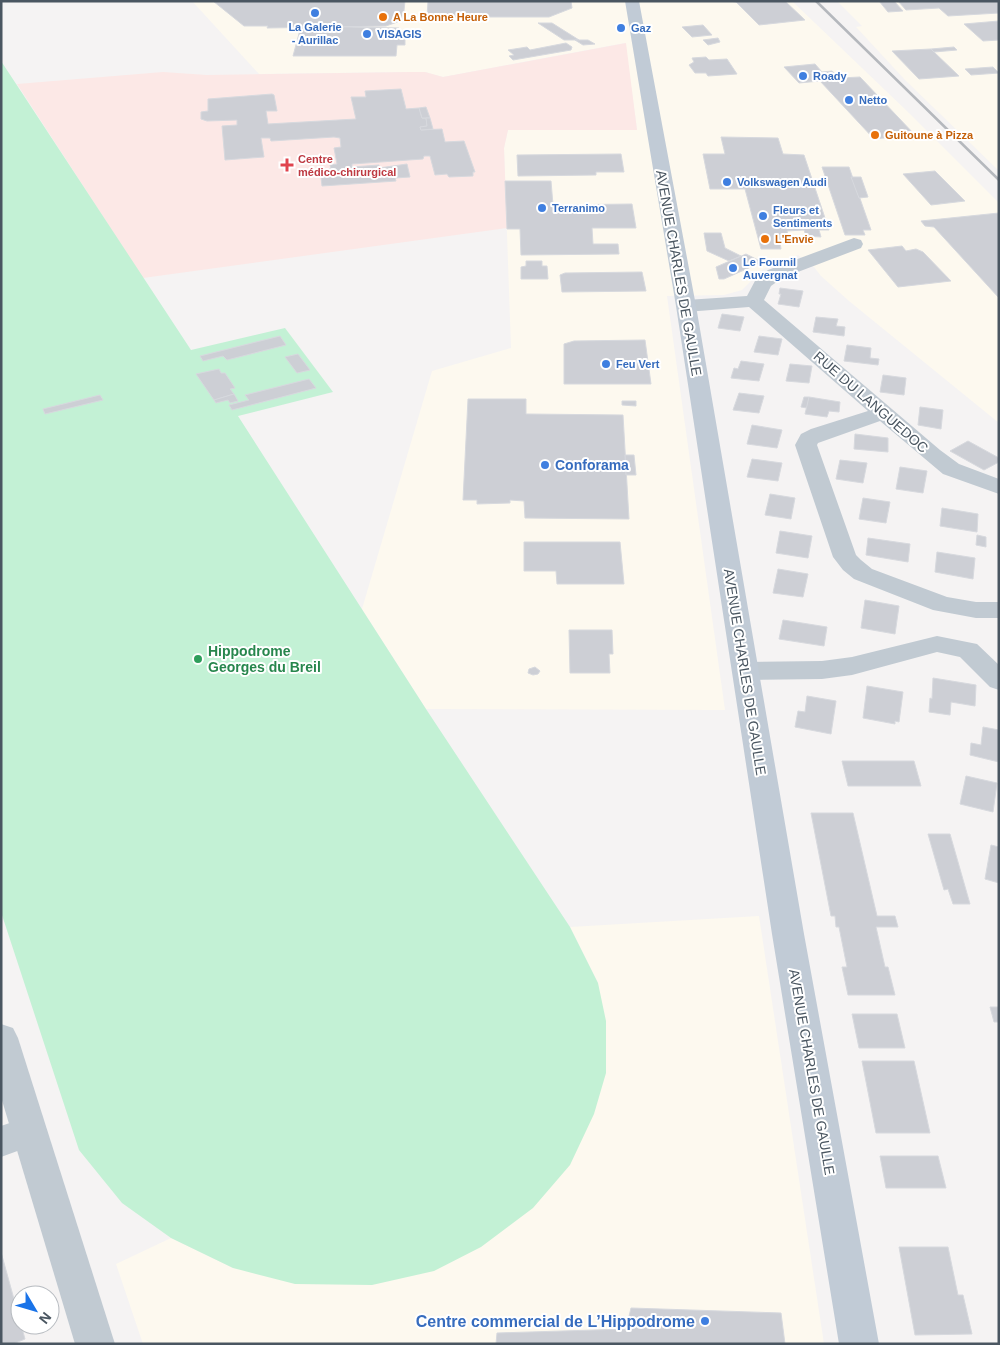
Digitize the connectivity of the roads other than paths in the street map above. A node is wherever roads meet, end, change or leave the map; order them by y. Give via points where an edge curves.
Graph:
1 (632, 1) edge
2 (854, 244) dead end
3 (754, 301) junction
4 (686, 306) junction
5 (884, 413) junction
6 (999, 487) edge
7 (942, 604) junction
8 (987, 610) edge
9 (938, 644) junction
10 (968, 650) junction
11 (745, 671) junction
12 (999, 681) edge
13 (1, 1038) edge
14 (16, 1136) edge
15 (96, 1344) edge
16 (859, 1344) edge

1 - 4 main road, AVENUE CHARLES DE GAULLE
2 - 3 street via 775,274 764,284
3 - 4 street
3 - 5 street, RUE DU LANGUEDOC
4 - 11 main road, AVENUE CHARLES DE GAULLE
5 - 6 street, RUE DU LANGUEDOC via 951,468
5 - 7 street via 819,434 809,439 806,445 845,557 864,574
7 - 8 street
7 - 9 street
8 - 10 street
9 - 10 street
9 - 11 street via 852,666 822,670
10 - 12 street
11 - 16 main road, AVENUE CHARLES DE GAULLE
13 - 14 street
14 - 15 street

